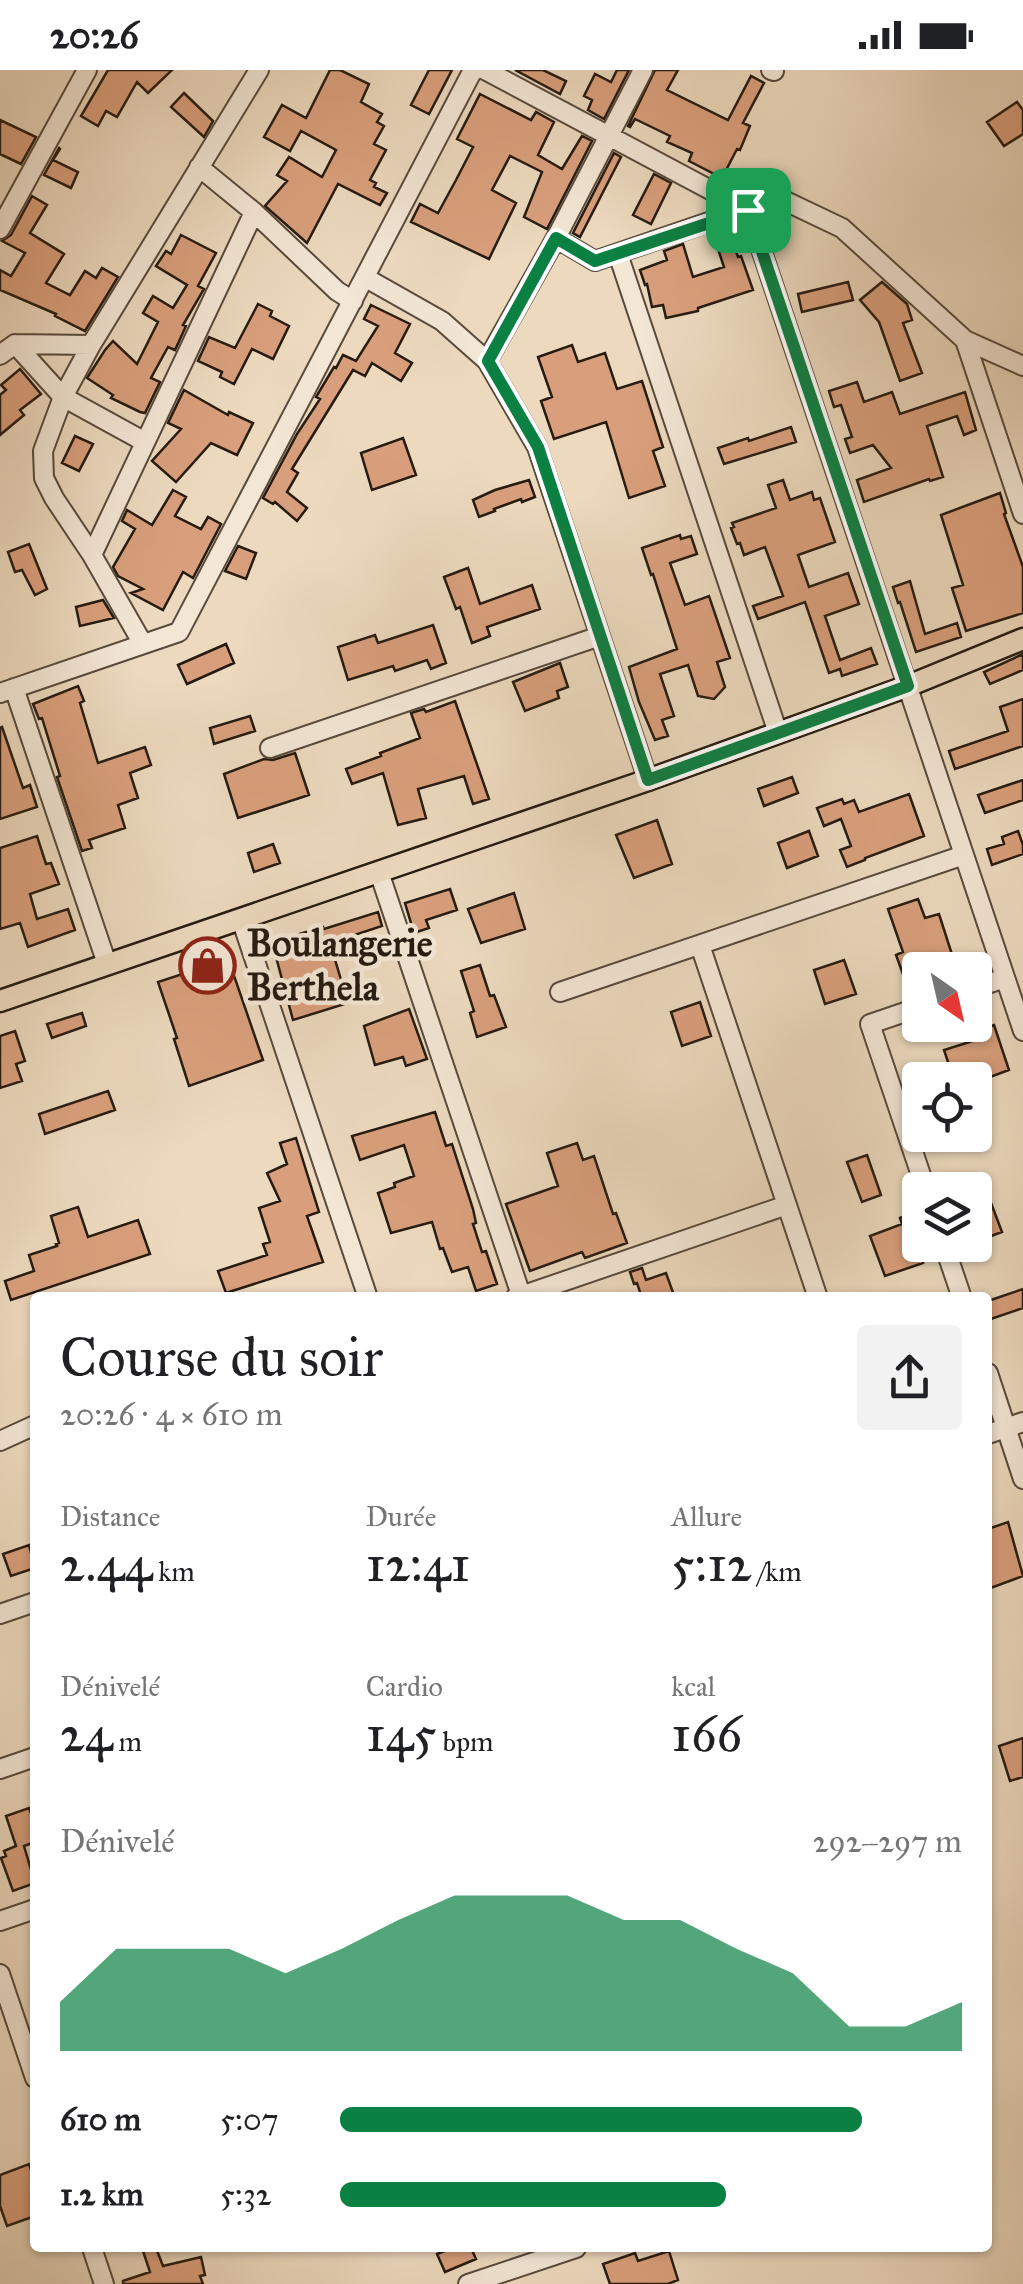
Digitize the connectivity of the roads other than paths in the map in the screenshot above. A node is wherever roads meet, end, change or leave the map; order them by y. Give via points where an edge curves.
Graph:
1 (88, 70) edge
2 (258, 70) edge
3 (472, 70) edge
4 (485, 70) edge
5 (643, 70) edge
6 (609, 136) junction
7 (199, 166) junction
8 (748, 210) junction
9 (254, 212) junction
10 (0, 230) edge
11 (556, 238) junction
12 (618, 254) junction
13 (366, 278) junction
14 (353, 301) junction
15 (964, 340) junction
16 (91, 345) junction
17 (8, 349) edge
18 (488, 361) junction
19 (1023, 366) edge
20 (63, 396) junction
21 (145, 442) junction
22 (1023, 514) edge
23 (92, 555) junction
24 (600, 636) junction
25 (1023, 639) edge
26 (144, 644) junction
27 (908, 686) junction
28 (7, 691) edge
29 (778, 734) junction
30 (270, 748) dead end
31 (648, 780) junction
32 (964, 855) junction
33 (379, 872) junction
34 (241, 919) junction
35 (700, 945) junction
36 (107, 964) junction
37 (1005, 978) junction
38 (992, 982) edge
39 (560, 992) dead end
40 (0, 1001) edge
41 (902, 1013) edge
42 (1023, 1030) edge
43 (920, 1172) edge
44 (787, 1205) junction
45 (950, 1262) edge
46 (366, 1292) edge
47 (517, 1292) edge
48 (530, 1292) edge
49 (816, 1292) edge
50 (960, 1292) edge
51 (992, 1386) edge
52 (30, 1427) edge
53 (1005, 1428) edge
54 (0, 1440) edge
55 (1023, 1479) edge
56 (30, 1604) edge
57 (0, 1614) edge
58 (30, 1759) edge
59 (0, 1769) edge
60 (30, 1911) edge
61 (0, 1921) edge
62 (0, 1974) edge
63 (30, 2063) edge
64 (93, 2252) edge
65 (564, 2252) edge
66 (104, 2284) edge
67 (468, 2284) edge

1 - 10 street
2 - 7 street
3 - 13 street
4 - 6 street
5 - 6 street
6 - 8 street
6 - 11 street
7 - 9 street
7 - 16 street
8 - 12 street
8 - 15 street via 779,198 842,228
8 - 27 street
9 - 14 street
9 - 21 street
11 - 12 street via 595,261
11 - 18 street
12 - 29 street
13 - 14 street
13 - 18 street via 442,321
14 - 26 street via 180,632
15 - 19 street
15 - 22 street
16 - 17 street
16 - 20 street
17 - 20 street
18 - 24 street via 538,447
20 - 21 street
20 - 23 street via 43,451 44,478
21 - 23 street
23 - 26 street
24 - 30 street
24 - 31 street
25 - 27 main road
26 - 28 street
27 - 29 main road
27 - 32 street
28 - 36 street
29 - 31 main road
31 - 33 main road
32 - 35 street
32 - 37 street
33 - 34 main road
33 - 47 street
34 - 36 main road
34 - 46 street
35 - 39 street
35 - 44 street
36 - 40 main road
37 - 38 street
37 - 42 street
41 - 43 street via 870,1024
44 - 48 street
44 - 49 street
45 - 50 street
51 - 53 street
52 - 54 street
53 - 55 street
56 - 57 street
58 - 59 street
60 - 61 street
62 - 63 street
64 - 66 street
65 - 67 street

